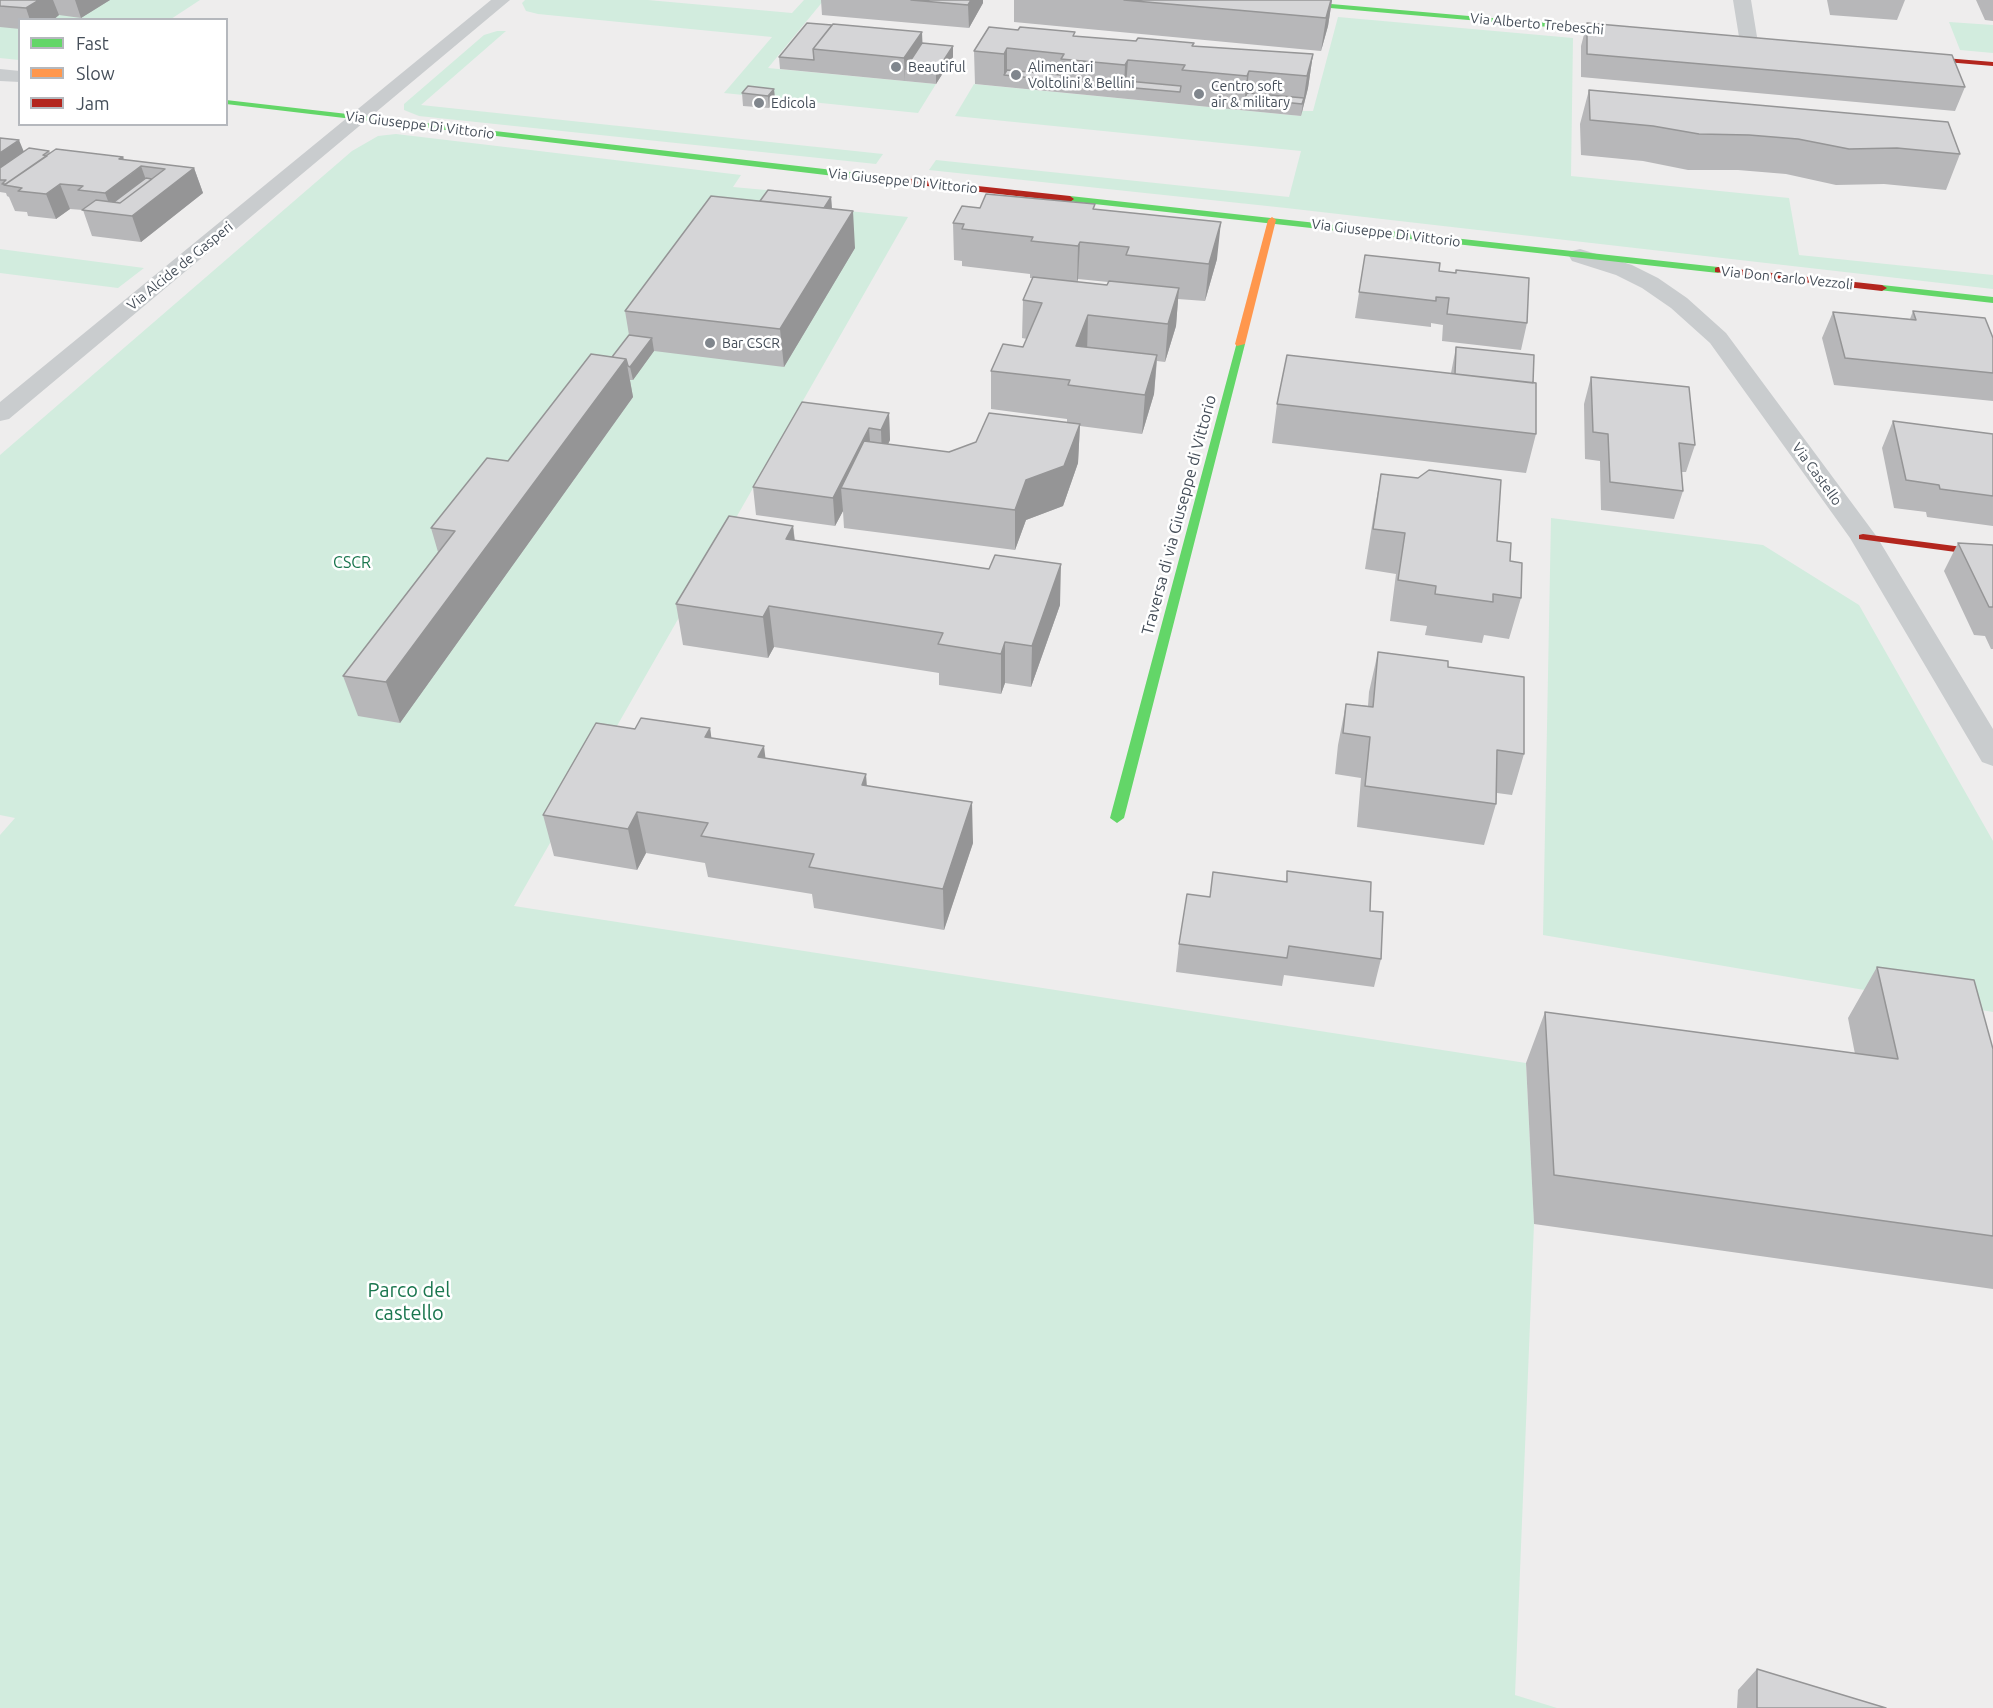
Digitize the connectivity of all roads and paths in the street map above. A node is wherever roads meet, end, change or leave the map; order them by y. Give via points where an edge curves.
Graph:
1 (501, 0) edge
2 (1261, 0) edge
3 (1742, 0) edge
4 (1370, 5) edge
5 (1647, 34) edge
6 (1749, 43) edge
7 (1897, 56) edge
8 (1993, 64) edge
9 (0, 75) edge
10 (18, 77) edge
11 (228, 102) edge
12 (359, 118) junction
13 (1272, 220) junction
14 (1580, 256) junction
15 (1993, 300) edge
16 (0, 414) edge
17 (1863, 537) junction
18 (1993, 554) edge
19 (1993, 755) edge
20 (1117, 818) dead end

1 - 12 street, Via Alcide de Gasperi
2 - 4 street, Via Alberto Trebeschi
3 - 6 street
4 - 5 street, Via Alberto Trebeschi
7 - 8 street
9 - 10 street
11 - 12 street, Via Giuseppe Di Vittorio
12 - 13 street, Via Giuseppe Di Vittorio
12 - 16 street, Via Alcide de Gasperi
13 - 14 street, Via Giuseppe Di Vittorio
13 - 20 street, Traversa di via Giuseppe di Vittorio
14 - 15 street, Via Don Carlo Vezzoli
14 - 17 street, Via Castello via 1650,283 1718,339
17 - 18 street
17 - 19 street, Via Castello

